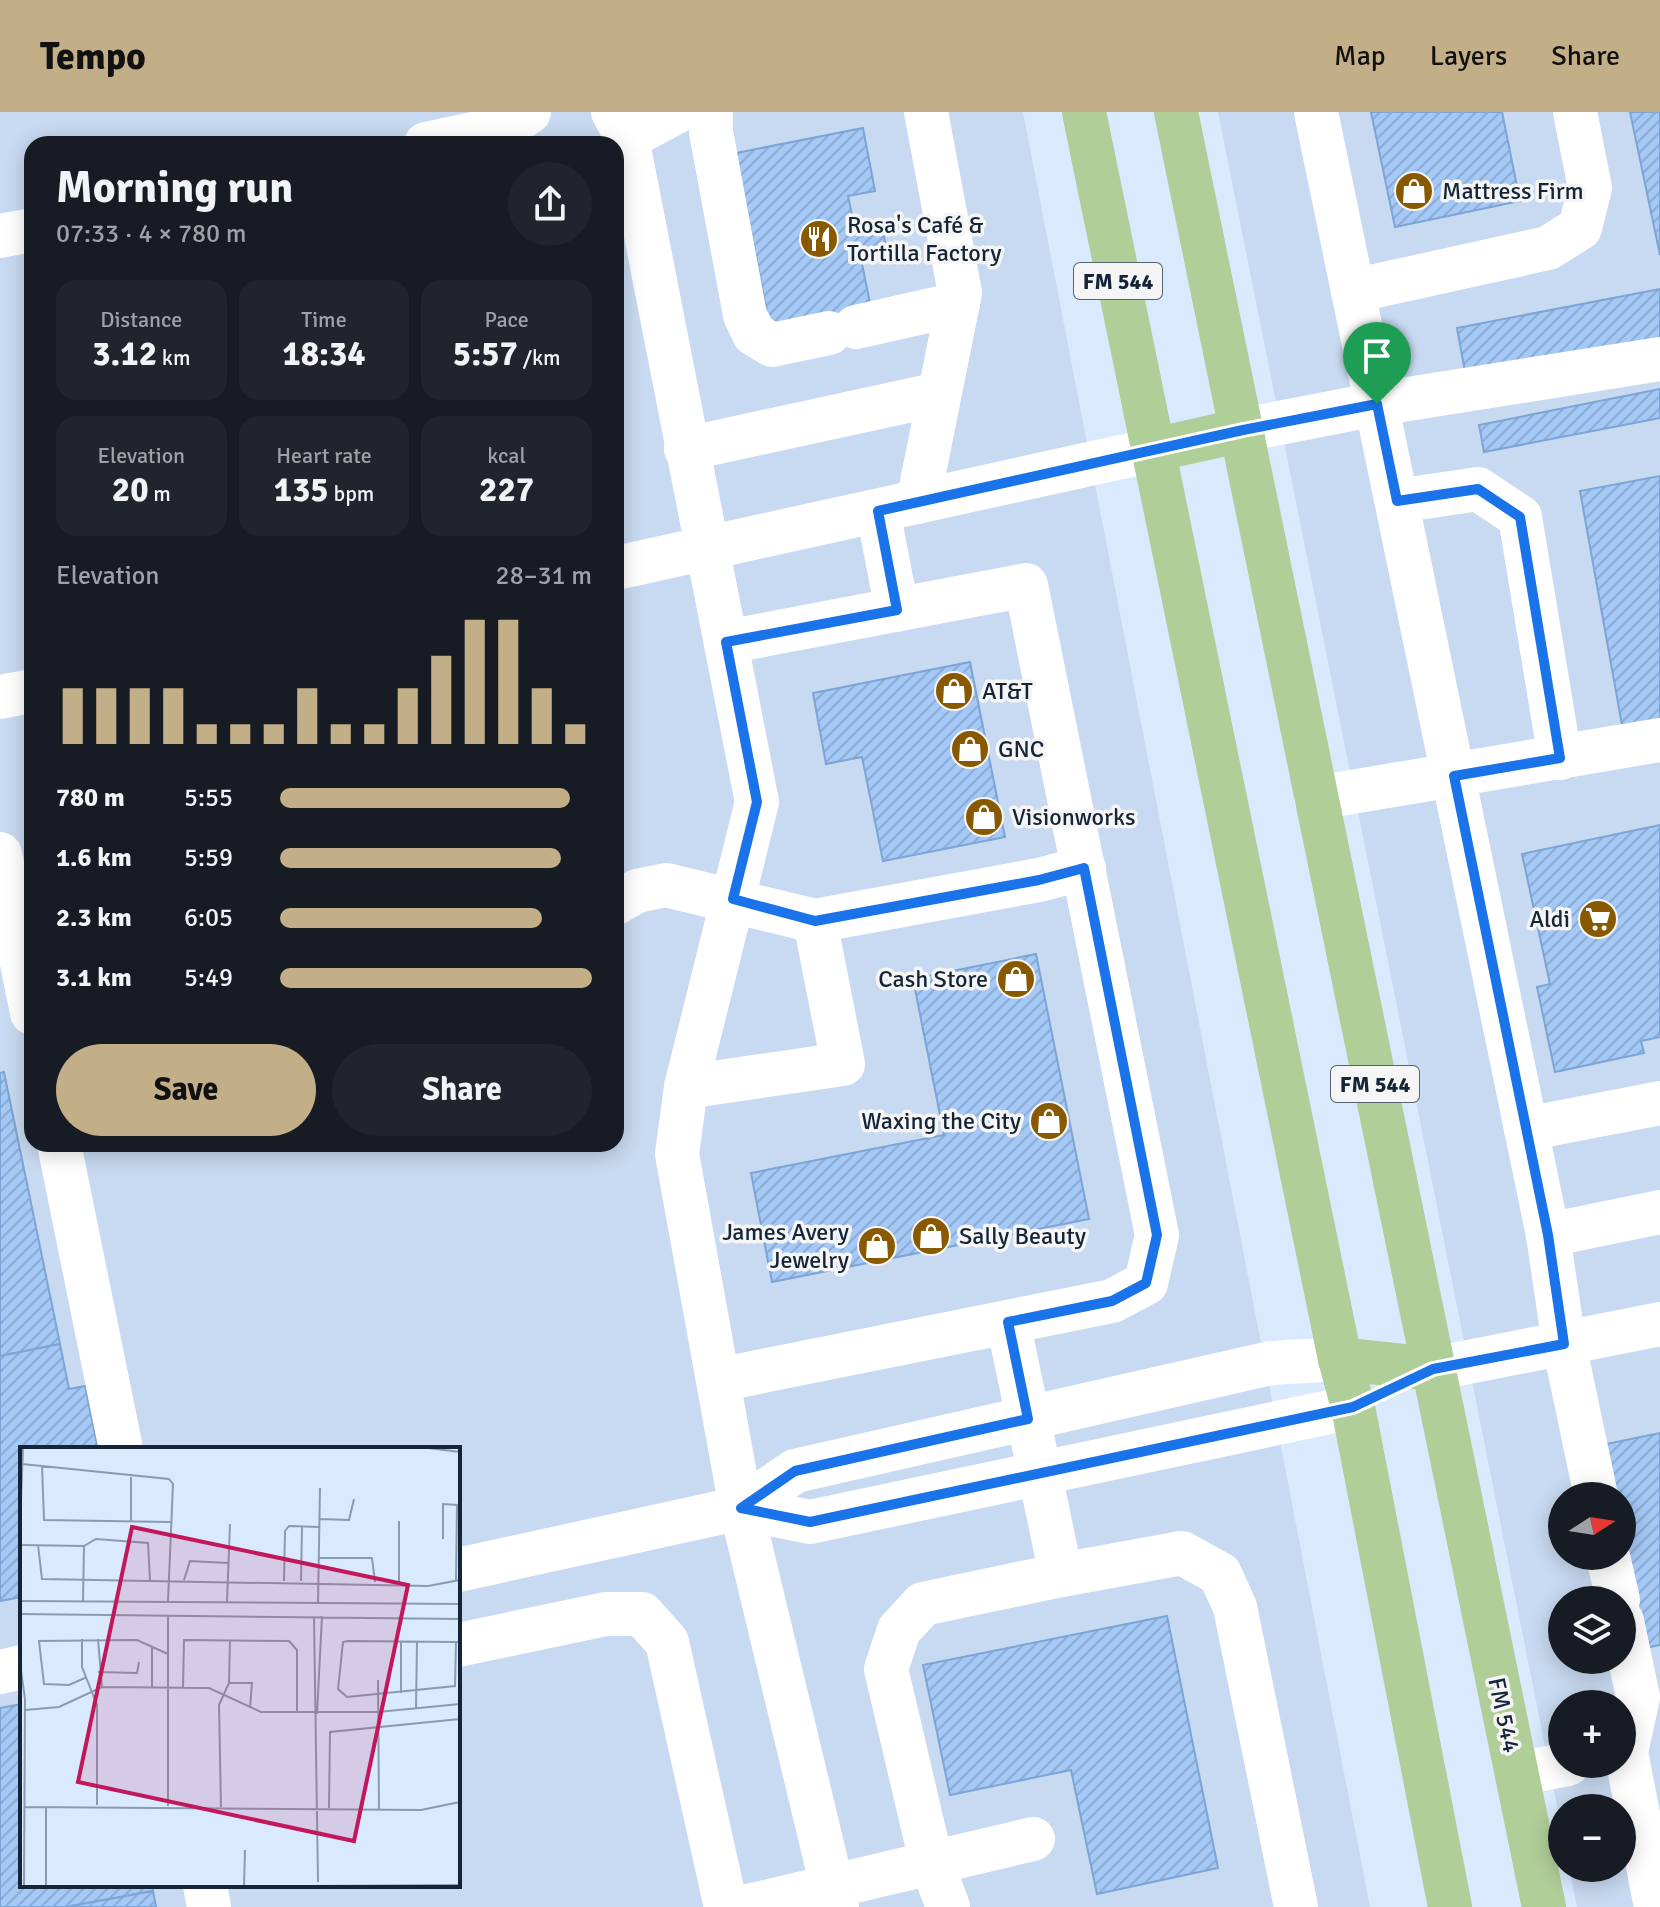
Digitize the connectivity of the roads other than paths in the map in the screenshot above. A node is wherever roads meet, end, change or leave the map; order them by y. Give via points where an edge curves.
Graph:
1 (529, 112) edge
2 (676, 112) edge
3 (711, 112) edge
4 (926, 112) edge
5 (1084, 112) edge
6 (1176, 112) edge
7 (1316, 112) edge
8 (1575, 112) edge
9 (620, 125) edge
10 (464, 136) edge
11 (624, 145) edge
12 (24, 232) edge
13 (0, 236) edge
14 (1353, 291) junction
15 (958, 304) junction
16 (1660, 359) edge
17 (939, 394) junction
18 (1377, 404) junction
19 (1243, 430) junction
20 (686, 449) junction
21 (1153, 450) junction
22 (1397, 501) junction
23 (898, 506) junction
24 (708, 549) junction
25 (624, 566) edge
26 (897, 610) junction
27 (726, 642) junction
28 (24, 692) edge
29 (0, 697) edge
30 (1660, 740) edge
31 (1560, 758) junction
32 (1454, 776) junction
33 (1316, 798) junction
34 (0, 854) edge
35 (1084, 868) junction
36 (624, 898) edge
37 (733, 899) junction
38 (815, 921) junction
39 (24, 973) edge
40 (686, 1087) junction
41 (1660, 1103) edge
42 (1526, 1129) junction
43 (61, 1152) edge
44 (1660, 1212) edge
45 (1548, 1235) junction
46 (1008, 1322) junction
47 (1660, 1324) edge
48 (1564, 1344) junction
49 (1340, 1359) junction
50 (1433, 1369) junction
51 (718, 1380) junction
52 (1353, 1407) junction
53 (1028, 1419) junction
54 (121, 1447) edge
55 (1040, 1473) junction
56 (1593, 1482) edge
57 (741, 1508) junction
58 (460, 1570) edge
59 (1061, 1575) junction
60 (460, 1645) edge
61 (1636, 1659) edge
62 (20, 1667) edge
63 (0, 1672) edge
64 (1649, 1694) edge
65 (1636, 1725) edge
66 (1548, 1768) edge
67 (1517, 1774) junction
68 (1632, 1778) edge
69 (1033, 1839) dead end
70 (1653, 1849) edge
71 (931, 1861) junction
72 (205, 1887) edge
73 (834, 1897) edge
74 (209, 1907) edge
75 (726, 1907) edge
76 (744, 1907) edge
77 (948, 1907) edge
78 (1296, 1907) edge
79 (1450, 1907) edge
80 (1544, 1907) edge
81 (1656, 1907) edge

1 - 10 lane via 506,127
2 - 9 lane
3 - 15 lane via 745,315 754,334 772,345
4 - 15 lane
5 - 21 main road, FM 544 / FM 544
6 - 19 main road, FM 544 / FM 544
7 - 14 lane
8 - 14 lane via 1590,188 1580,228 1548,248
11 - 20 lane
12 - 13 lane
14 - 18 lane
15 - 17 lane
16 - 18 lane
17 - 20 lane
17 - 23 lane
18 - 19 lane
18 - 22 lane
19 - 21 main road
19 - 33 main road, FM 544 / FM 544
20 - 24 lane
21 - 23 lane
21 - 49 main road, FM 544 / FM 544
22 - 31 lane via 1478,489 1520,517
22 - 32 lane
23 - 24 lane
23 - 26 lane
24 - 25 lane
24 - 27 lane
26 - 27 lane
26 - 35 lane via 1026,585
27 - 37 lane via 757,802
28 - 29 lane
30 - 31 lane
31 - 32 lane
32 - 33 lane
32 - 42 lane
33 - 50 main road, FM 544 / FM 544
34 - 39 lane
35 - 38 lane
35 - 46 lane via 1157,1235 1146,1283 1112,1301
36 - 37 lane via 666,885
37 - 38 lane
37 - 40 lane
38 - 40 lane via 843,1064
40 - 51 lane via 677,1154
41 - 42 lane
42 - 45 lane
43 - 54 lane
44 - 45 lane
45 - 48 lane
46 - 51 lane
46 - 53 lane
47 - 48 lane
48 - 50 lane
48 - 56 lane
49 - 50 main road
49 - 52 main road, FM 544 / FM 544
49 - 53 lane via 1271,1363
50 - 52 main road
50 - 67 main road, FM 544 / FM 544
51 - 57 lane
52 - 55 lane
52 - 79 main road, FM 544 / FM 544
53 - 55 lane
53 - 57 lane via 795,1471
55 - 57 lane via 810,1522
55 - 59 lane
57 - 58 lane
57 - 73 lane
59 - 71 lane via 923,1604 899,1630 886,1669
59 - 78 lane via 1182,1553 1220,1574 1235,1607
60 - 75 lane via 606,1614 642,1614 667,1642
61 - 64 lane
62 - 63 lane
64 - 65 lane
66 - 67 lane
67 - 80 main road, FM 544 / FM 544
68 - 70 lane
69 - 71 lane
70 - 81 lane
71 - 73 lane
71 - 77 lane
72 - 74 lane
73 - 76 lane

